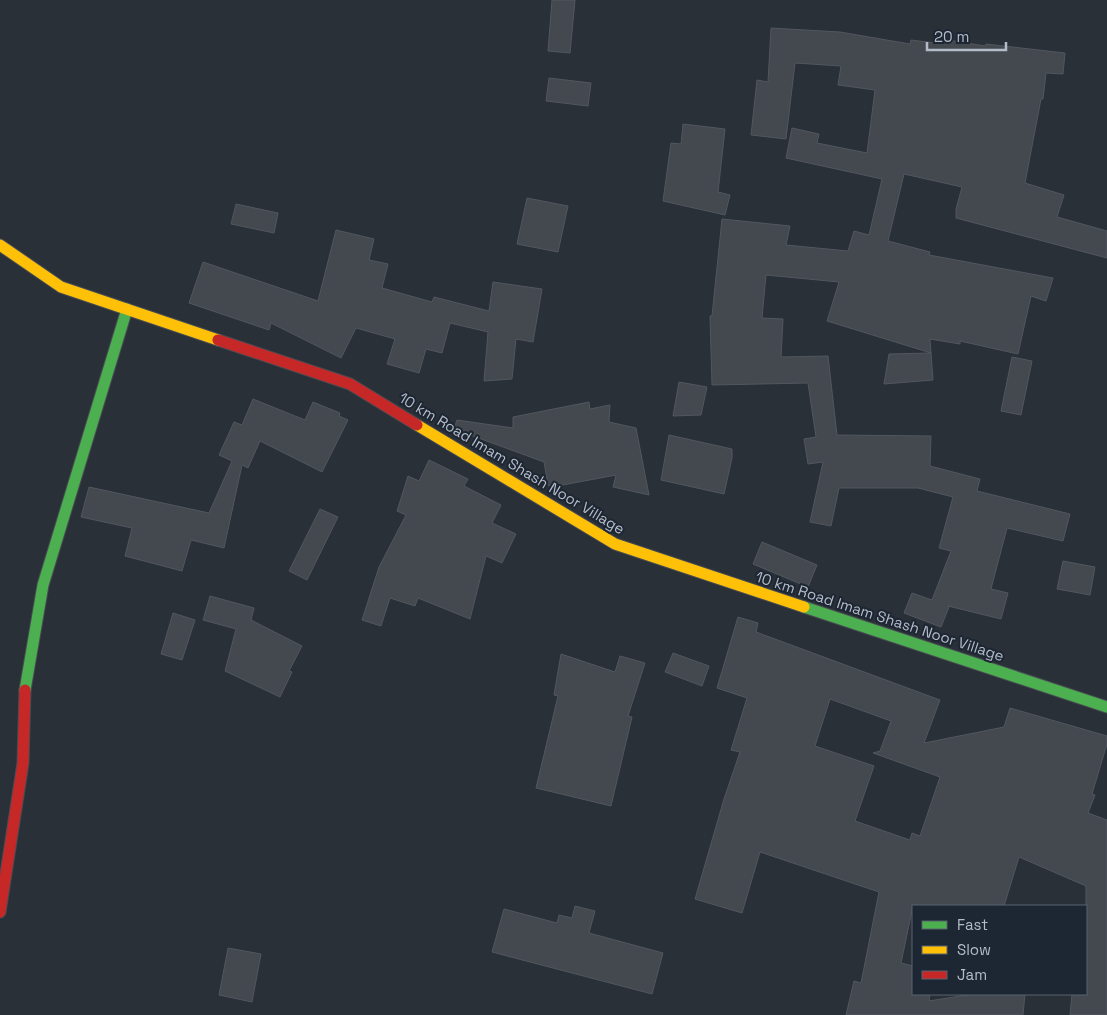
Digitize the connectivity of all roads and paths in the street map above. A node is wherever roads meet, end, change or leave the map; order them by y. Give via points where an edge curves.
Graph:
1 (0, 245) edge
2 (127, 309) junction
3 (1107, 707) edge
4 (0, 912) edge

1 - 2 street, 10 km Road Imam Shash Noor Village via 60,287
2 - 3 street, 10 km Road Imam Shash Noor Village via 350,384 615,544
2 - 4 street via 42,585 25,691 23,763

